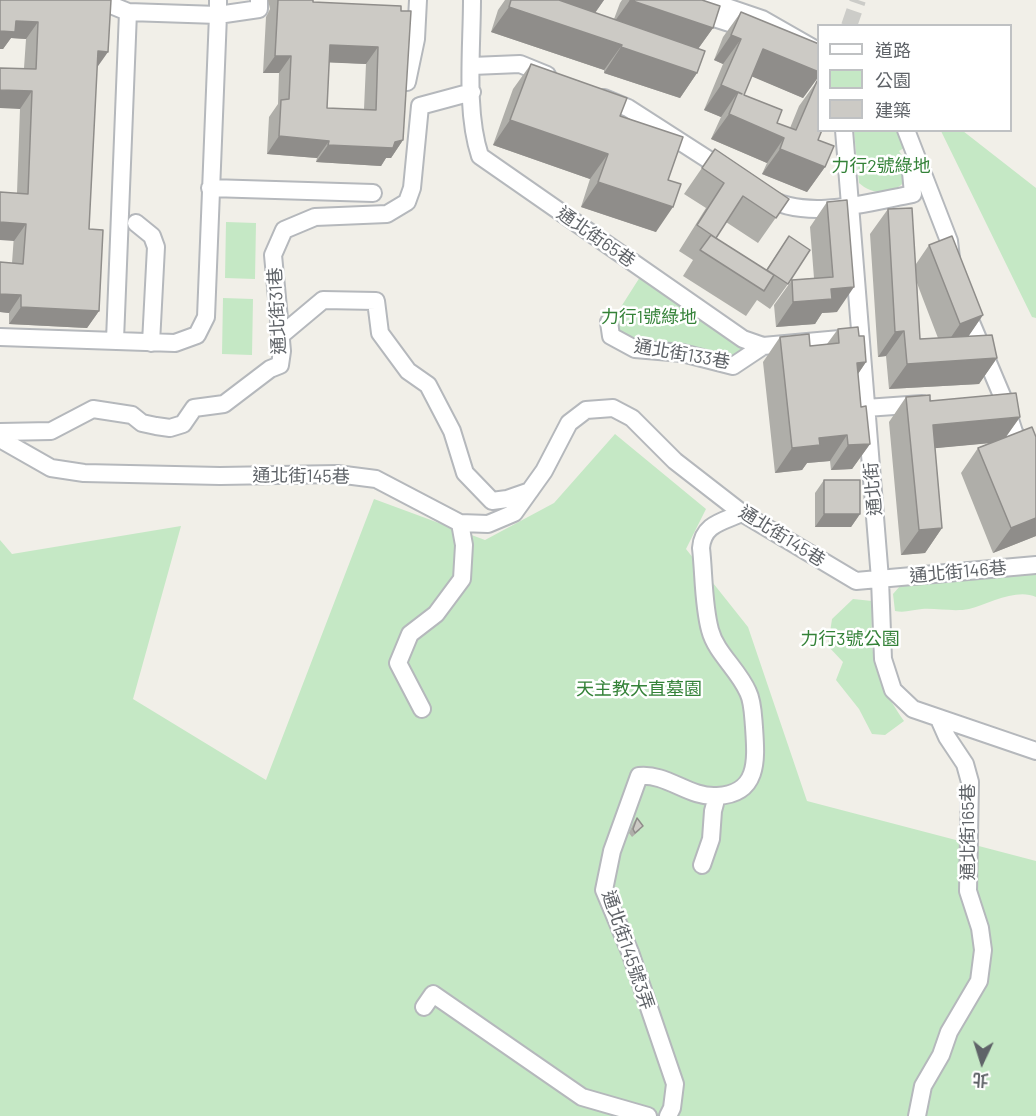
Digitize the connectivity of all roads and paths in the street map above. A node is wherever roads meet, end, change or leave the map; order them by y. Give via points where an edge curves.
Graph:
1 (110, 0) edge
2 (259, 0) edge
3 (418, 0) edge
4 (472, 0) edge
5 (658, 0) edge
6 (706, 0) edge
7 (218, 7) edge
8 (128, 12) junction
9 (817, 50) edge
10 (817, 64) edge
11 (472, 66) junction
12 (563, 81) edge
13 (407, 82) edge
14 (585, 90) edge
15 (472, 92) junction
16 (844, 132) edge
17 (907, 132) edge
18 (916, 156) junction
19 (210, 188) junction
20 (374, 193) dead end
21 (850, 206) junction
22 (136, 223) dead end
23 (952, 270) edge
24 (959, 290) edge
25 (609, 322) dead end
26 (280, 336) junction
27 (0, 337) edge
28 (861, 337) junction
29 (115, 340) junction
30 (151, 343) junction
31 (763, 346) junction
32 (1003, 398) junction
33 (981, 400) edge
34 (935, 403) edge
35 (866, 408) junction
36 (0, 432) edge
37 (0, 439) edge
38 (1036, 466) edge
39 (530, 491) junction
40 (742, 513) junction
41 (460, 523) junction
42 (1036, 565) edge
43 (880, 579) junction
44 (422, 709) dead end
45 (939, 719) junction
46 (1036, 751) edge
47 (717, 796) junction
48 (702, 865) dead end
49 (424, 1007) dead end
50 (648, 1116) edge
51 (668, 1116) edge
52 (917, 1116) edge

1 - 8 street via 111,5
2 - 7 street via 259,9
3 - 13 street via 416,39
4 - 11 street, 通北街65巷
5 - 10 street via 756,32
6 - 9 street via 762,19
7 - 8 street
7 - 19 street
8 - 29 street
11 - 12 street via 520,64
11 - 15 street, 通北街65巷
14 - 21 street via 628,108 776,203 794,209
15 - 26 street, 通北街31巷 via 420,106 412,188 407,202 387,214 315,217 284,230 273,255
15 - 31 street, 通北街65巷 via 475,141 480,156 743,339
16 - 21 street, 通北街
17 - 18 street
18 - 21 street via 911,172 913,195
18 - 23 street via 949,241
19 - 20 street
19 - 30 street via 206,317 197,335 175,343
21 - 28 street, 通北街
22 - 30 street via 152,236 156,246
24 - 32 street
25 - 31 street, 通北街133巷 via 611,336 635,349 682,353 734,366
26 - 36 street, 通北街31巷 via 280,365 224,404 194,408 183,424 170,428 156,426 142,423 132,415 93,409 51,431
26 - 39 street via 323,300 376,301 380,333 408,371 428,386 452,431 465,473 492,501
27 - 29 street
28 - 31 street, 通北街65巷
28 - 35 street, 通北街
29 - 30 street
32 - 33 street
32 - 38 street via 1014,435 1028,443
34 - 35 street
35 - 43 street, 通北街
37 - 41 street, 通北街145巷 via 51,468 84,473 337,474 376,479
39 - 40 street, 通北街145巷 via 569,423 586,410 613,408 632,418 675,461
39 - 41 street, 通北街145巷 via 514,513 488,524
40 - 43 street, 通北街145巷 via 856,581
40 - 47 street via 702,535 710,630 749,694 756,753 748,783
41 - 44 street via 464,545 462,579 436,614 410,634 398,663
42 - 43 street, 通北街146巷
43 - 45 street, 通北街 via 883,659 893,690 913,709
45 - 46 street, 通北街
45 - 52 street, 通北街165巷 via 965,764 970,782 968,891 983,950 979,981 922,1086
47 - 48 street via 711,839
47 - 51 street, 通北街145號3弄 via 654,775 639,776 605,879 608,904 630,952 675,1084
49 - 50 street via 433,994 582,1097

